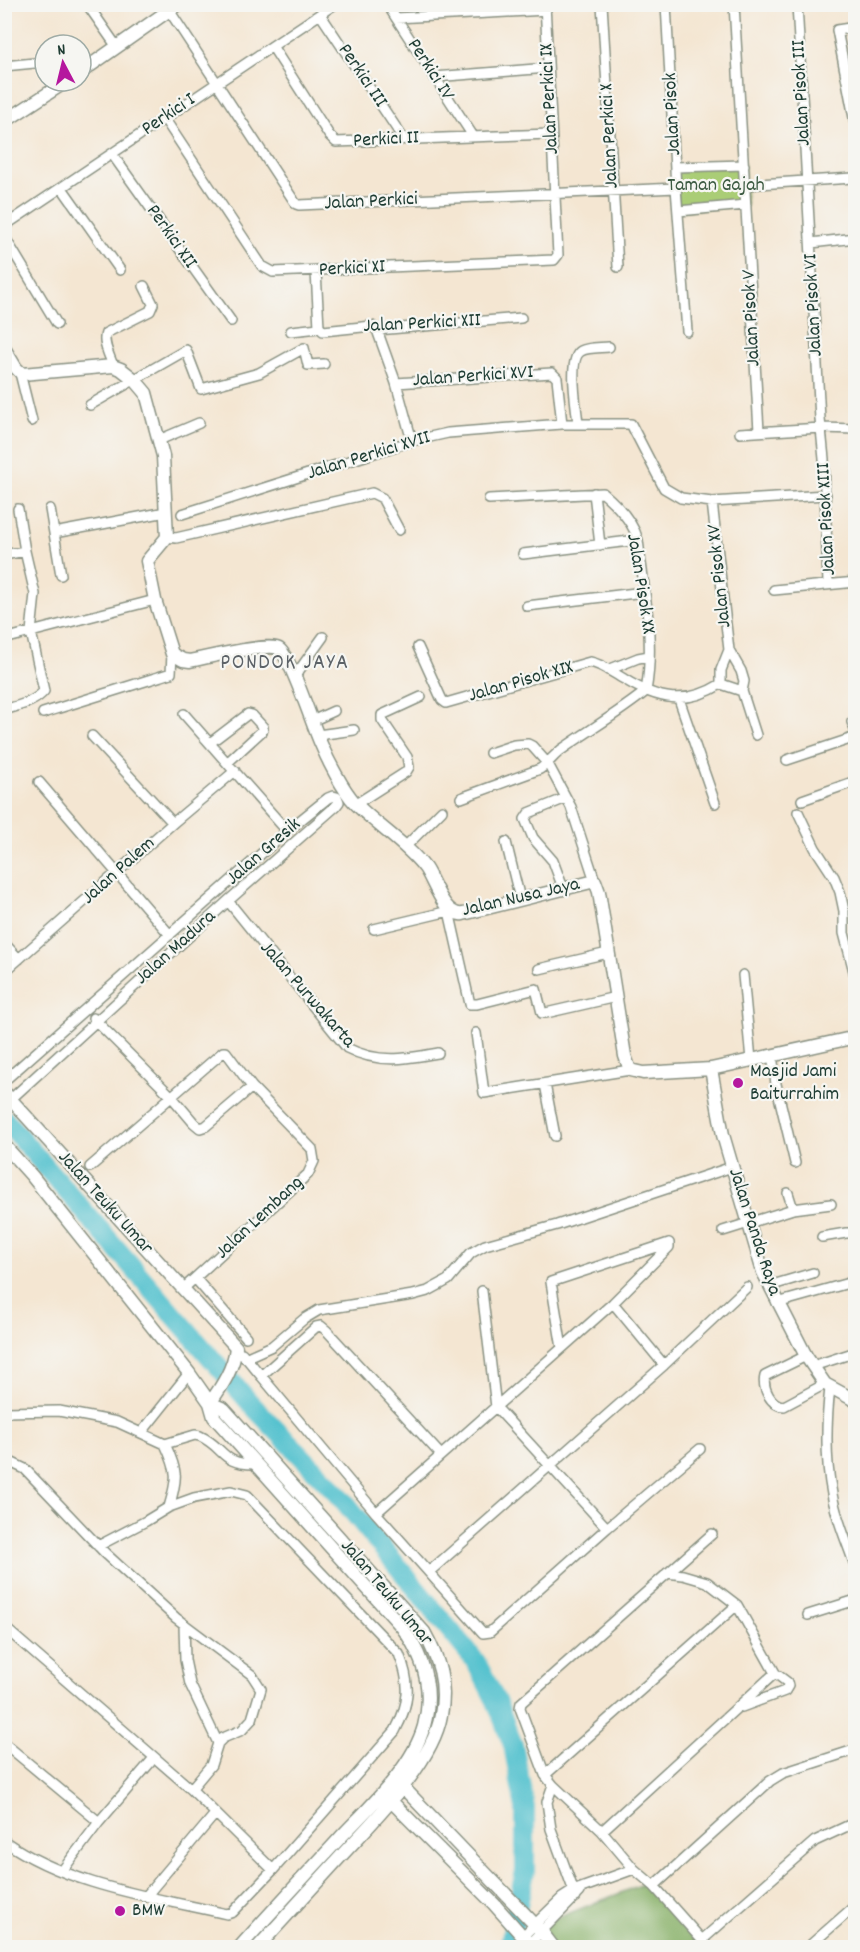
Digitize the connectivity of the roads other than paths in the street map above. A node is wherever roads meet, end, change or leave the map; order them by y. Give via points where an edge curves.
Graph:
1 (87, 4) edge
2 (335, 4) edge
3 (387, 4) edge
4 (602, 4) edge
5 (666, 4) edge
6 (734, 4) edge
7 (796, 4) edge
8 (171, 7) edge
9 (545, 7) edge
10 (320, 14) junction
11 (396, 18) junction
12 (855, 27) edge
13 (104, 29) junction
14 (272, 46) junction
15 (117, 47) junction
16 (93, 57) edge
17 (93, 62) edge
18 (33, 63) edge
19 (4, 66) edge
20 (548, 68) junction
21 (434, 77) junction
22 (216, 83) junction
23 (49, 93) edge
24 (853, 105) edge
25 (164, 118) junction
26 (4, 122) edge
27 (855, 128) edge
28 (551, 134) junction
29 (473, 136) junction
30 (404, 138) junction
31 (112, 153) junction
32 (744, 165) junction
33 (676, 167) junction
34 (853, 178) dead end
35 (807, 181) junction
36 (745, 185) junction
37 (62, 188) junction
38 (676, 188) junction
39 (613, 191) junction
40 (554, 194) junction
41 (746, 205) junction
42 (678, 211) junction
43 (4, 226) edge
44 (4, 236) edge
45 (855, 238) edge
46 (811, 243) junction
47 (618, 267) dead end
48 (120, 270) dead end
49 (316, 271) junction
50 (144, 286) dead end
51 (521, 318) dead end
52 (231, 321) dead end
53 (57, 324) dead end
54 (321, 330) junction
55 (377, 330) junction
56 (291, 331) dead end
57 (687, 331) dead end
58 (609, 347) dead end
59 (4, 348) edge
60 (324, 364) dead end
61 (113, 366) junction
62 (20, 373) junction
63 (135, 380) junction
64 (396, 383) junction
65 (90, 405) dead end
66 (32, 421) dead end
67 (199, 423) dead end
68 (562, 424) junction
69 (578, 424) junction
70 (821, 428) junction
71 (855, 429) edge
72 (759, 431) junction
73 (740, 433) dead end
74 (159, 440) junction
75 (412, 441) junction
76 (594, 493) junction
77 (826, 495) junction
78 (489, 499) dead end
79 (712, 502) junction
80 (50, 508) dead end
81 (18, 509) dead end
82 (166, 512) junction
83 (182, 514) dead end
84 (399, 530) dead end
85 (54, 533) junction
86 (167, 537) junction
87 (638, 540) junction
88 (600, 545) junction
89 (25, 550) junction
90 (523, 554) dead end
91 (4, 555) edge
92 (61, 574) dead end
93 (855, 582) edge
94 (828, 584) junction
95 (774, 590) dead end
96 (644, 592) junction
97 (155, 600) junction
98 (527, 606) dead end
99 (31, 632) junction
100 (323, 638) dead end
101 (4, 639) edge
102 (418, 647) dead end
103 (729, 650) junction
104 (172, 654) junction
105 (649, 656) junction
106 (608, 670) junction
107 (295, 676) junction
108 (721, 684) junction
109 (646, 691) junction
110 (742, 691) junction
111 (421, 697) dead end
112 (679, 699) junction
113 (4, 710) edge
114 (334, 711) dead end
115 (43, 713) dead end
116 (184, 714) dead end
117 (312, 721) junction
118 (354, 730) dead end
119 (318, 735) junction
120 (756, 735) dead end
121 (92, 736) dead end
122 (855, 736) edge
123 (210, 743) junction
124 (490, 753) dead end
125 (787, 760) dead end
126 (227, 762) junction
127 (548, 764) junction
128 (236, 771) junction
129 (855, 781) edge
130 (39, 782) dead end
131 (337, 797) joint
132 (461, 798) dead end
133 (566, 798) junction
134 (802, 800) dead end
135 (715, 803) dead end
136 (356, 804) junction
137 (442, 810) dead end
138 (798, 812) dead end
139 (173, 822) junction
140 (287, 831) junction
141 (506, 842) dead end
142 (405, 847) junction
143 (117, 874) junction
144 (595, 881) junction
145 (563, 888) junction
146 (520, 899) junction
147 (228, 901) junction
148 (449, 911) junction
149 (374, 929) dead end
150 (170, 935) junction
151 (4, 943) edge
152 (608, 953) junction
153 (19, 959) junction
154 (539, 969) dead end
155 (4, 972) edge
156 (743, 975) dead end
157 (855, 979) edge
158 (616, 996) junction
159 (85, 1010) junction
160 (96, 1021) junction
161 (476, 1033) dead end
162 (855, 1037) edge
163 (438, 1053) dead end
164 (772, 1055) junction
165 (751, 1060) junction
166 (711, 1069) junction
167 (630, 1070) junction
168 (8, 1078) edge
169 (545, 1084) junction
170 (252, 1087) junction
171 (8, 1095) edge
172 (171, 1096) junction
173 (555, 1136) dead end
174 (4, 1145) edge
175 (795, 1163) dead end
176 (90, 1167) dead end
177 (732, 1167) junction
178 (788, 1193) dead end
179 (831, 1204) dead end
180 (793, 1209) junction
181 (749, 1223) junction
182 (723, 1231) dead end
183 (855, 1233) edge
184 (822, 1237) dead end
185 (813, 1273) dead end
186 (195, 1278) junction
187 (855, 1281) edge
188 (770, 1286) junction
189 (747, 1287) dead end
190 (183, 1289) junction
191 (482, 1292) dead end
192 (777, 1303) junction
193 (613, 1304) junction
194 (246, 1337) dead end
195 (562, 1348) junction
196 (855, 1353) edge
197 (239, 1354) junction
198 (809, 1361) junction
199 (664, 1365) junction
200 (189, 1373) junction
201 (261, 1376) junction
202 (828, 1386) junction
203 (855, 1401) edge
204 (210, 1403) junction
205 (496, 1407) junction
206 (4, 1412) edge
207 (142, 1432) junction
208 (165, 1444) junction
209 (700, 1449) dead end
210 (441, 1455) junction
211 (4, 1459) edge
212 (257, 1464) junction
213 (550, 1466) junction
214 (169, 1507) junction
215 (376, 1513) junction
216 (607, 1528) junction
217 (712, 1534) dead end
218 (98, 1546) junction
219 (855, 1569) edge
220 (430, 1571) junction
221 (667, 1573) junction
222 (855, 1600) edge
223 (737, 1605) junction
224 (808, 1615) dead end
225 (184, 1624) junction
226 (4, 1628) edge
227 (775, 1673) junction
228 (738, 1708) junction
229 (4, 1743) edge
230 (218, 1743) junction
231 (854, 1750) edge
232 (154, 1758) junction
233 (545, 1775) junction
234 (399, 1783) junction
235 (553, 1785) junction
236 (191, 1789) junction
237 (387, 1796) junction
238 (215, 1814) junction
239 (99, 1822) junction
240 (855, 1822) edge
241 (602, 1831) junction
242 (4, 1841) edge
243 (634, 1869) junction
244 (273, 1870) junction
245 (62, 1871) junction
246 (654, 1886) junction
247 (574, 1894) junction
248 (147, 1895) junction
249 (855, 1905) edge
250 (535, 1926) junction
251 (527, 1940) edge
252 (706, 1944) edge
253 (239, 1947) edge
254 (257, 1947) edge
255 (554, 1947) edge
256 (807, 1947) edge

1 - 13 street
2 - 10 street, Perkici I
3 - 11 street, Perkici IV
4 - 39 street, Jalan Perkici X
5 - 33 street, Jalan Pisok
6 - 32 street, Jalan Pisok V
7 - 35 street, Jalan Pisok III
8 - 15 main road
8 - 22 street, Jalan Perkici
9 - 11 street
9 - 20 street, Jalan Perkici IX
10 - 14 street, Perkici I
10 - 30 street, Perkici III
11 - 21 street, Perkici IV
12 - 24 street via 837,30
13 - 15 street
13 - 16 street via 106,39
14 - 22 street, Perkici I
14 - 30 street, Perkici II via 333,140
15 - 17 main road
18 - 19 street
20 - 21 street
20 - 28 street, Jalan Perkici IX
21 - 29 street, Perkici IV
22 - 25 street, Perkici I
22 - 40 street, Jalan Perkici via 299,206
23 - 26 main road
24 - 27 street
25 - 31 street, Perkici I
25 - 49 street, Perkici XI via 262,266 273,272
28 - 29 street, Perkici II
28 - 40 street, Jalan Perkici IX
29 - 30 street, Perkici II
31 - 37 street, Perkici I
31 - 52 street, Perkici XII
32 - 33 street
32 - 36 street, Jalan Pisok V
33 - 38 street, Jalan Pisok
34 - 35 street
35 - 36 street
35 - 46 street, Jalan Pisok VI
36 - 41 street, Jalan Pisok V
37 - 43 street, Perkici I
37 - 48 street
38 - 39 street, Jalan Perkici
38 - 42 street, Jalan Pisok
39 - 40 street, Jalan Perkici
39 - 47 street, Jalan Perkici X
40 - 49 street, Perkici XI via 558,255 554,260
41 - 42 street
41 - 72 street, Jalan Pisok V
42 - 57 street, Jalan Pisok
44 - 53 street
45 - 46 street
46 - 70 street, Jalan Pisok VI
49 - 54 street
50 - 61 street via 153,304 150,310 106,333
51 - 55 street, Jalan Perkici XII
54 - 55 street, Jalan Perkici XII via 372,326
54 - 56 street, Jalan Perkici XII
55 - 64 street
58 - 69 street via 586,350 576,356 573,367
59 - 62 main road
60 - 63 street via 308,365 304,348 259,373 201,389 186,350
61 - 62 main road
61 - 63 main road
62 - 66 street
63 - 65 street
63 - 74 main road via 146,393
64 - 68 street, Jalan Perkici XVI via 552,373 557,378
64 - 75 street
67 - 74 street
68 - 69 street
68 - 75 street, Jalan Perkici XVII via 448,433
69 - 79 street via 631,424 664,488 689,501
70 - 71 street
70 - 72 street
70 - 77 street, Jalan Pisok XIII
72 - 73 street
74 - 82 main road
75 - 83 street, Jalan Perkici XVII
76 - 78 street
76 - 87 street, Jalan Pisok XX via 606,495
76 - 88 street
77 - 79 street
77 - 94 street, Jalan Pisok XIII
79 - 103 street, Jalan Pisok XV
80 - 85 street
81 - 89 street
82 - 85 street
82 - 86 main road
84 - 86 street via 382,498 372,493
85 - 92 street
86 - 97 main road via 147,561
87 - 88 street
87 - 96 street, Jalan Pisok XX
88 - 90 street
89 - 91 street
89 - 99 street via 35,594
93 - 94 street, Jalan Pisok XIII
94 - 95 street
96 - 98 street
96 - 105 street, Jalan Pisok XX
97 - 99 street
97 - 104 main road
99 - 101 street
99 - 113 street via 44,691 29,703
100 - 107 street
102 - 106 street, Jalan Pisok XIX via 446,703 590,662
103 - 108 street, Jalan Pisok XV via 721,670
103 - 110 street, Jalan Pisok XV via 741,671
104 - 107 main road, Jalan Nusa Jaya via 190,661 278,647
104 - 115 street via 171,673
105 - 106 street
105 - 109 street, Jalan Pisok XX
106 - 109 street, Jalan Pisok XIX
107 - 117 main road, Jalan Nusa Jaya
108 - 110 street
108 - 112 street, Jalan Pisok XIX
109 - 112 street, Jalan Pisok XIX
109 - 127 street via 558,752
110 - 120 street, Jalan Pisok XV
111 - 136 street via 382,716 407,757 406,772
112 - 135 street
114 - 117 street
116 - 123 street
117 - 119 main road, Jalan Nusa Jaya
118 - 119 street
119 - 136 main road, Jalan Nusa Jaya
121 - 139 street
122 - 125 street
123 - 126 street
123 - 126 street via 248,714 263,727
124 - 127 street via 528,744
126 - 128 street
127 - 132 street
127 - 133 street
128 - 139 street, Jalan Palem
128 - 140 street
129 - 134 street
130 - 143 street
131 - 140 street, Jalan Gresik via 328,798
131 - 147 street, Jalan Madura via 336,806
133 - 144 street
133 - 145 street via 529,813 525,819 533,838 553,861
136 - 142 main road, Jalan Nusa Jaya
137 - 142 street
138 - 157 street via 840,892 844,933
139 - 143 street, Jalan Palem
140 - 150 street, Jalan Gresik
141 - 146 street
142 - 148 main road, Jalan Nusa Jaya via 425,868
143 - 150 street
143 - 153 street, Jalan Palem
144 - 145 main road, Jalan Nusa Jaya
144 - 152 main road, Jalan Nusa Jaya
145 - 146 main road, Jalan Nusa Jaya
146 - 148 main road, Jalan Nusa Jaya via 463,914
147 - 160 street, Jalan Madura
147 - 163 street, Jalan Purwakarta via 347,1048 380,1059
148 - 149 street
148 - 158 street via 470,1004 536,989 542,1013
150 - 159 street, Jalan Gresik
151 - 153 street
152 - 154 street
152 - 158 main road, Jalan Nusa Jaya
153 - 155 street, Jalan Palem
156 - 165 street
158 - 167 main road, Jalan Nusa Jaya
159 - 160 street
159 - 168 street, Jalan Gresik
160 - 171 street, Jalan Madura via 24,1086
160 - 172 street
161 - 169 street via 484,1093
162 - 164 main road
164 - 165 main road
164 - 175 street
165 - 166 main road
166 - 167 main road via 643,1073
166 - 177 main road, Jalan Panda Raya
167 - 169 street
169 - 173 street
170 - 172 street via 202,1128
170 - 172 street, Jalan Lembang via 223,1052
170 - 186 street, Jalan Lembang via 312,1149 314,1161 308,1174
171 - 190 main road, Jalan Teuku Umar
172 - 176 street, Jalan Lembang
174 - 200 main road, Jalan Teuku Umar
177 - 181 main road, Jalan Panda Raya
177 - 197 street via 557,1226 485,1245 471,1253 448,1280 428,1291 319,1310 272,1346
178 - 180 street
179 - 180 street
180 - 181 street
181 - 182 street
181 - 188 main road, Jalan Panda Raya
183 - 184 street
185 - 188 street
186 - 190 street, Jalan Lembang
186 - 194 street
187 - 192 street
188 - 192 main road, Jalan Panda Raya
189 - 199 street
190 - 197 main road, Jalan Teuku Umar
191 - 205 street
192 - 198 main road, Jalan Panda Raya
193 - 195 street
193 - 195 street via 669,1243 551,1282
193 - 199 street
195 - 205 street
196 - 198 street
197 - 201 street
197 - 204 main road
198 - 202 main road, Jalan Panda Raya
198 - 202 street via 765,1376 772,1403 784,1406
199 - 213 street
200 - 204 main road, Jalan Teuku Umar
200 - 207 street
201 - 210 street via 321,1326
201 - 215 street
202 - 203 main road, Jalan Panda Raya
202 - 219 street via 826,1414 832,1496
204 - 212 main road, Jalan Teuku Umar via 214,1417
204 - 234 main road, Jalan Teuku Umar via 225,1409 404,1608 424,1632 436,1655 444,1695 441,1718 427,1751
205 - 210 street
205 - 213 street
206 - 207 street via 59,1411 117,1422
207 - 208 street
208 - 212 street via 200,1436 232,1461
208 - 214 street via 176,1474
209 - 216 street
210 - 215 street
211 - 218 street via 25,1469
212 - 234 main road, Jalan Teuku Umar via 402,1627 420,1655 427,1680 427,1713
213 - 216 street
213 - 220 street
214 - 218 street
214 - 244 street via 231,1491 248,1495 399,1654 407,1672 405,1713 395,1731
215 - 220 street
216 - 220 street via 490,1632 478,1629
217 - 221 street
218 - 225 street
221 - 223 street via 707,1582
221 - 233 street via 521,1703
222 - 224 street
223 - 227 street
223 - 233 street
225 - 230 street via 190,1684
225 - 230 street via 252,1675 261,1689 252,1719 242,1730
226 - 232 street
227 - 228 street
227 - 228 street via 787,1682 788,1689
228 - 241 street
229 - 239 street
230 - 236 street via 211,1765
231 - 246 street via 783,1773 770,1781
232 - 236 street
232 - 239 street
233 - 235 street
234 - 237 main road, Jalan Teuku Umar
234 - 250 main road
235 - 241 street
235 - 247 street via 548,1812 551,1829
236 - 238 street
237 - 251 main road
237 - 253 main road, Jalan Teuku Umar
237 - 254 main road, Jalan Teuku Umar
238 - 244 street
238 - 248 street
239 - 245 street
240 - 252 street via 815,1840
241 - 243 street
242 - 245 street
243 - 246 street
243 - 247 street
244 - 248 street via 228,1914
245 - 248 street via 99,1885
246 - 252 street
247 - 250 street via 562,1898
249 - 256 street
250 - 251 street
250 - 255 main road

